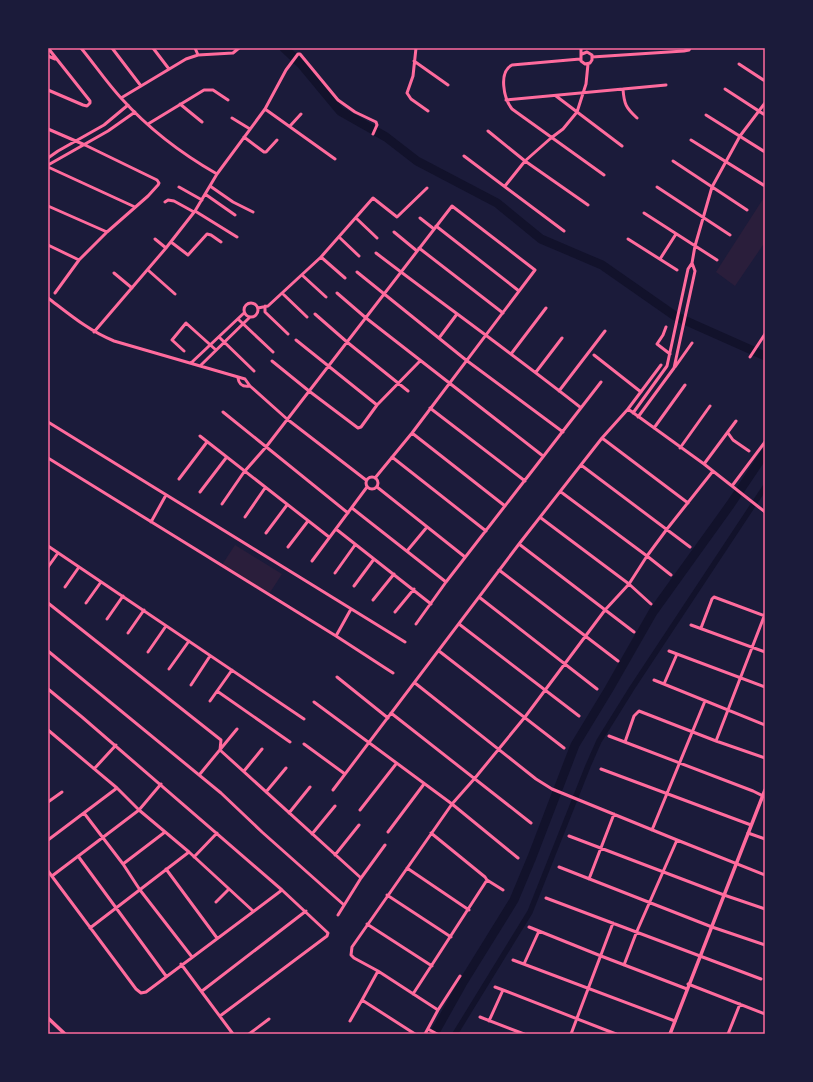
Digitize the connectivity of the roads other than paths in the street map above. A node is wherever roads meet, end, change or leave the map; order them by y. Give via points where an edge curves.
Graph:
1 (48, 48) edge
2 (81, 48) edge
3 (112, 48) edge
4 (153, 48) edge
5 (195, 48) edge
6 (239, 48) edge
7 (416, 48) edge
8 (581, 48) edge
9 (589, 48) edge
10 (690, 48) edge
11 (590, 53) junction
12 (582, 54) junction
13 (198, 55) junction
14 (48, 56) edge
15 (592, 58) junction
16 (57, 59) junction
17 (580, 59) junction
18 (414, 61) junction
19 (588, 64) junction
20 (739, 64) dead end
21 (169, 69) junction
22 (765, 81) edge
23 (448, 85) dead end
24 (666, 85) dead end
25 (141, 86) junction
26 (623, 89) junction
27 (725, 89) dead end
28 (48, 90) edge
29 (584, 93) junction
30 (556, 96) junction
31 (121, 98) junction
32 (228, 100) dead end
33 (506, 100) junction
34 (765, 103) edge
35 (180, 104) junction
36 (128, 105) junction
37 (265, 108) junction
38 (428, 111) dead end
39 (758, 111) junction
40 (135, 112) junction
41 (577, 112) junction
42 (301, 114) dead end
43 (706, 115) dead end
44 (765, 115) edge
45 (232, 118) dead end
46 (638, 118) dead end
47 (202, 122) dead end
48 (148, 124) junction
49 (290, 126) junction
50 (48, 129) edge
51 (250, 130) junction
52 (488, 131) dead end
53 (373, 134) dead end
54 (740, 136) junction
55 (244, 137) junction
56 (551, 138) junction
57 (277, 140) dead end
58 (691, 140) dead end
59 (76, 141) junction
60 (85, 145) junction
61 (622, 146) dead end
62 (765, 152) edge
63 (464, 156) dead end
64 (48, 158) edge
65 (335, 159) dead end
66 (525, 161) junction
67 (673, 161) dead end
68 (726, 161) junction
69 (48, 166) edge
70 (217, 174) junction
71 (604, 175) dead end
72 (210, 186) junction
73 (505, 186) junction
74 (765, 186) edge
75 (179, 187) dead end
76 (657, 187) dead end
77 (712, 187) junction
78 (427, 188) dead end
79 (205, 194) junction
80 (202, 200) junction
81 (165, 202) dead end
82 (588, 205) dead end
83 (48, 206) edge
84 (135, 208) junction
85 (747, 210) dead end
86 (195, 212) junction
87 (253, 212) dead end
88 (644, 213) dead end
89 (235, 215) dead end
90 (703, 217) junction
91 (356, 218) junction
92 (420, 218) dead end
93 (435, 227) junction
94 (564, 231) dead end
95 (107, 232) junction
96 (394, 232) dead end
97 (676, 234) junction
98 (730, 234) dead end
99 (237, 237) dead end
100 (339, 237) junction
101 (377, 238) dead end
102 (628, 238) dead end
103 (155, 239) dead end
104 (171, 242) junction
105 (221, 242) dead end
106 (48, 245) edge
107 (695, 246) junction
108 (166, 248) junction
109 (418, 249) junction
110 (376, 252) dead end
111 (359, 256) dead end
112 (321, 257) junction
113 (660, 259) junction
114 (79, 260) junction
115 (717, 260) dead end
116 (692, 263) junction
117 (148, 270) junction
118 (677, 270) dead end
119 (357, 272) dead end
120 (401, 272) junction
121 (114, 273) dead end
122 (302, 274) junction
123 (345, 278) dead end
124 (132, 288) junction
125 (520, 291) junction
126 (55, 293) dead end
127 (282, 293) junction
128 (337, 293) dead end
129 (175, 294) dead end
130 (384, 294) junction
131 (326, 297) dead end
132 (48, 298) edge
133 (265, 306) junction
134 (258, 308) junction
135 (546, 308) dead end
136 (244, 313) junction
137 (503, 313) junction
138 (315, 314) dead end
139 (457, 314) junction
140 (307, 316) dead end
141 (250, 317) junction
142 (366, 318) junction
143 (238, 319) junction
144 (243, 324) junction
145 (666, 327) dead end
146 (605, 331) dead end
147 (94, 332) junction
148 (288, 334) dead end
149 (765, 334) edge
150 (485, 336) junction
151 (218, 337) junction
152 (439, 338) junction
153 (562, 338) dead end
154 (296, 340) dead end
155 (224, 342) junction
156 (347, 342) junction
157 (692, 343) dead end
158 (211, 345) junction
159 (216, 350) junction
160 (184, 351) dead end
161 (274, 352) dead end
162 (511, 354) junction
163 (670, 354) junction
164 (594, 355) dead end
165 (750, 357) dead end
166 (466, 360) junction
167 (669, 360) junction
168 (272, 361) dead end
169 (420, 361) junction
170 (676, 361) junction
171 (191, 363) junction
172 (661, 365) dead end
173 (200, 366) junction
174 (328, 366) junction
175 (674, 368) junction
176 (254, 371) dead end
177 (536, 372) junction
178 (238, 378) junction
179 (601, 382) dead end
180 (398, 383) junction
181 (449, 383) junction
182 (686, 385) dead end
183 (250, 386) junction
184 (309, 391) junction
185 (408, 391) dead end
186 (559, 391) junction
187 (641, 392) junction
188 (377, 405) junction
189 (710, 406) dead end
190 (580, 407) junction
191 (430, 408) junction
192 (628, 409) junction
193 (223, 412) dead end
194 (633, 413) junction
195 (638, 417) junction
196 (287, 419) junction
197 (736, 421) dead end
198 (48, 422) edge
199 (654, 428) junction
200 (563, 432) junction
201 (412, 433) junction
202 (728, 433) junction
203 (200, 436) dead end
204 (602, 438) junction
205 (207, 442) junction
206 (765, 442) edge
207 (266, 447) junction
208 (680, 448) junction
209 (749, 451) dead end
210 (543, 456) junction
211 (392, 457) junction
212 (48, 458) edge
213 (226, 458) junction
214 (704, 464) junction
215 (581, 465) junction
216 (713, 471) junction
217 (244, 472) junction
218 (375, 478) junction
219 (179, 479) dead end
220 (366, 480) junction
221 (525, 481) junction
222 (367, 487) junction
223 (377, 487) junction
224 (734, 487) junction
225 (265, 488) junction
226 (200, 492) dead end
227 (561, 492) junction
228 (166, 495) junction
229 (688, 503) junction
230 (222, 504) dead end
231 (287, 505) junction
232 (505, 506) junction
233 (352, 508) junction
234 (765, 512) edge
235 (348, 513) junction
236 (245, 517) dead end
237 (541, 518) junction
238 (308, 521) junction
239 (151, 522) junction
240 (427, 527) junction
241 (336, 529) junction
242 (667, 529) junction
243 (486, 531) junction
244 (266, 533) dead end
245 (329, 537) junction
246 (520, 544) junction
247 (356, 545) junction
248 (48, 546) edge
249 (288, 547) dead end
250 (690, 547) dead end
251 (407, 551) junction
252 (58, 553) junction
253 (647, 556) junction
254 (466, 557) junction
255 (374, 559) junction
256 (312, 561) dead end
257 (48, 567) edge
258 (79, 567) junction
259 (499, 570) junction
260 (335, 573) dead end
261 (394, 574) junction
262 (671, 575) dead end
263 (101, 582) junction
264 (446, 582) junction
265 (629, 584) junction
266 (354, 586) dead end
267 (65, 587) dead end
268 (414, 589) junction
269 (123, 596) junction
270 (479, 597) junction
271 (373, 600) dead end
272 (48, 603) edge
273 (86, 603) dead end
274 (431, 604) junction
275 (651, 604) dead end
276 (351, 609) junction
277 (144, 610) junction
278 (605, 610) junction
279 (395, 612) dead end
280 (765, 615) edge
281 (107, 619) dead end
282 (416, 624) dead end
283 (459, 624) junction
284 (691, 624) dead end
285 (166, 626) junction
286 (701, 628) junction
287 (634, 632) dead end
288 (128, 633) dead end
289 (336, 636) junction
290 (586, 637) junction
291 (189, 641) junction
292 (405, 642) dead end
293 (752, 647) junction
294 (48, 651) edge
295 (439, 651) junction
296 (669, 651) dead end
297 (148, 652) dead end
298 (765, 652) edge
299 (677, 654) junction
300 (210, 656) junction
301 (618, 661) dead end
302 (565, 663) junction
303 (169, 669) dead end
304 (232, 670) junction
305 (393, 673) dead end
306 (337, 677) dead end
307 (740, 678) junction
308 (654, 680) dead end
309 (415, 683) junction
310 (664, 684) junction
311 (190, 685) dead end
312 (765, 687) edge
313 (48, 689) edge
314 (598, 689) dead end
315 (545, 690) junction
316 (217, 691) junction
317 (210, 701) dead end
318 (705, 701) junction
319 (314, 702) dead end
320 (728, 710) junction
321 (391, 713) junction
322 (579, 716) dead end
323 (525, 717) junction
324 (388, 718) junction
325 (304, 719) dead end
326 (765, 725) edge
327 (48, 730) edge
328 (237, 730) dead end
329 (692, 732) junction
330 (610, 736) dead end
331 (716, 741) junction
332 (290, 742) dead end
333 (625, 742) junction
334 (368, 743) junction
335 (304, 744) dead end
336 (116, 745) junction
337 (564, 748) dead end
338 (262, 749) dead end
339 (498, 749) junction
340 (220, 750) junction
341 (765, 758) edge
342 (679, 763) junction
343 (396, 764) junction
344 (286, 768) dead end
345 (94, 769) junction
346 (601, 769) dead end
347 (244, 770) junction
348 (200, 774) junction
349 (345, 774) junction
350 (475, 778) junction
351 (161, 784) junction
352 (424, 784) junction
353 (310, 787) dead end
354 (116, 788) junction
355 (333, 790) dead end
356 (765, 790) edge
357 (62, 792) dead end
358 (266, 792) junction
359 (667, 795) junction
360 (764, 797) edge
361 (48, 802) edge
362 (452, 804) junction
363 (335, 806) dead end
364 (139, 810) junction
365 (360, 810) dead end
366 (84, 813) junction
367 (289, 813) junction
368 (614, 814) junction
369 (531, 823) dead end
370 (359, 825) dead end
371 (750, 825) junction
372 (652, 830) junction
373 (165, 832) junction
374 (388, 832) dead end
375 (217, 833) junction
376 (748, 833) junction
377 (312, 834) junction
378 (431, 834) junction
379 (570, 836) dead end
380 (103, 838) junction
381 (765, 839) edge
382 (48, 840) edge
383 (677, 840) junction
384 (385, 845) dead end
385 (601, 848) junction
386 (189, 852) junction
387 (335, 855) junction
388 (78, 856) junction
389 (194, 857) junction
390 (518, 858) dead end
391 (123, 864) junction
392 (736, 864) junction
393 (558, 867) dead end
394 (407, 868) junction
395 (166, 869) junction
396 (48, 870) edge
397 (664, 871) junction
398 (765, 875) edge
399 (52, 876) junction
400 (361, 878) junction
401 (589, 879) junction
402 (487, 880) junction
403 (229, 889) junction
404 (140, 890) junction
405 (282, 890) junction
406 (503, 890) dead end
407 (724, 895) junction
408 (387, 896) junction
409 (546, 898) dead end
410 (216, 902) dead end
411 (650, 902) junction
412 (344, 905) junction
413 (117, 909) junction
414 (765, 909) edge
415 (469, 910) junction
416 (253, 911) junction
417 (306, 911) junction
418 (338, 915) dead end
419 (613, 923) junction
420 (367, 924) junction
421 (530, 927) dead end
422 (712, 927) junction
423 (90, 928) junction
424 (539, 931) junction
425 (637, 932) junction
426 (451, 937) junction
427 (217, 938) junction
428 (765, 945) edge
429 (700, 955) junction
430 (601, 956) junction
431 (192, 957) junction
432 (513, 960) dead end
433 (181, 964) junction
434 (524, 964) junction
435 (624, 965) junction
436 (432, 966) junction
437 (378, 971) junction
438 (166, 976) junction
439 (460, 976) dead end
440 (761, 979) dead end
441 (688, 984) junction
442 (495, 987) dead end
443 (589, 989) junction
444 (687, 989) junction
445 (503, 990) junction
446 (202, 991) junction
447 (413, 994) junction
448 (362, 1000) junction
449 (740, 1004) junction
450 (438, 1010) junction
451 (765, 1014) edge
452 (220, 1016) junction
453 (480, 1017) dead end
454 (48, 1018) edge
455 (269, 1019) dead end
456 (578, 1020) junction
457 (350, 1021) dead end
458 (489, 1021) junction
459 (675, 1021) junction
460 (429, 1030) junction
461 (65, 1034) edge
462 (233, 1034) edge
463 (249, 1034) edge
464 (415, 1034) edge
465 (425, 1034) edge
466 (437, 1034) edge
467 (524, 1034) edge
468 (571, 1034) edge
469 (616, 1034) edge
470 (670, 1034) edge
471 (728, 1034) edge

1 - 16 street
2 - 31 street
3 - 25 street
4 - 21 street
5 - 13 street
6 - 13 street via 233,53
7 - 18 street
8 - 12 street
9 - 11 street
10 - 15 street via 684,51
11 - 12 street
11 - 15 street
12 - 17 street
13 - 21 street
14 - 16 street
15 - 19 street
16 - 28 street via 90,103 87,106 83,105
17 - 19 street via 582,63
17 - 33 street via 508,67 504,75
18 - 23 street
18 - 38 street via 413,76 407,93 411,100
19 - 29 street
20 - 22 street
21 - 25 street
24 - 26 street
25 - 31 street
26 - 29 street
26 - 46 street via 626,106
27 - 39 street
29 - 30 street
29 - 41 street
30 - 33 street
30 - 41 street
31 - 36 street
32 - 35 street via 213,90 204,90
33 - 56 street via 512,108
34 - 39 street
35 - 47 street
35 - 48 street
36 - 40 street
36 - 59 street via 104,125
37 - 49 street
37 - 51 street
37 - 53 street via 290,64 300,54 338,100 376,122
39 - 44 street
39 - 54 street
40 - 48 street
40 - 60 street
41 - 56 street via 563,129
41 - 61 street
42 - 49 street
43 - 54 street
45 - 51 street
48 - 70 street via 180,150
49 - 65 street
50 - 59 street
51 - 55 street
52 - 66 street
54 - 62 street
54 - 68 street
55 - 57 street via 264,152
55 - 70 street
56 - 66 street
56 - 71 street
58 - 68 street
59 - 60 street
59 - 64 street
60 - 69 street
60 - 84 street via 159,182
63 - 73 street
66 - 73 street
66 - 82 street
67 - 77 street
68 - 74 street
68 - 77 street
69 - 84 street
70 - 72 street
72 - 79 street
72 - 87 street via 232,202
73 - 94 street
75 - 80 street
76 - 90 street
77 - 85 street
77 - 90 street
78 - 91 street via 397,216 373,198
79 - 80 street
79 - 89 street
80 - 86 street
81 - 86 street via 174,201
83 - 95 street
84 - 95 street
86 - 99 street
86 - 104 street
88 - 97 street
90 - 98 street
90 - 107 street
91 - 100 street
91 - 101 street
92 - 93 street
93 - 109 street
93 - 125 street
93 - 125 street via 452,207 534,269
95 - 114 street
96 - 109 street
97 - 107 street
97 - 113 street
100 - 111 street
100 - 112 street
102 - 113 street
103 - 108 street
104 - 105 street via 188,255 207,234
104 - 108 street
106 - 114 street
107 - 115 street
107 - 116 street
108 - 117 street
109 - 120 street
109 - 137 street
110 - 120 street
112 - 122 street
112 - 123 street
113 - 118 street
114 - 126 street
116 - 163 street via 688,270
116 - 170 street via 695,272
117 - 124 street
117 - 129 street
119 - 130 street
120 - 130 street
120 - 139 street
121 - 124 street
122 - 127 street
122 - 131 street
124 - 147 street
125 - 137 street
127 - 133 street
127 - 140 street
128 - 142 street
130 - 142 street
130 - 152 street
132 - 147 street
133 - 134 street
133 - 148 street via 265,312
134 - 136 street via 254,303 249,303 245,306
134 - 141 street via 256,315
135 - 162 street
136 - 141 street
136 - 143 street
137 - 150 street
138 - 156 street
139 - 150 street
139 - 152 street
141 - 144 street
142 - 156 street
142 - 169 street
143 - 144 street
143 - 151 street
144 - 155 street
144 - 161 street
145 - 163 street via 657,344
146 - 186 street
147 - 171 street via 114,341
149 - 165 street
150 - 162 street
150 - 166 street
151 - 155 street
151 - 158 street
152 - 166 street
153 - 177 street
154 - 174 street
155 - 159 street
155 - 176 street
156 - 174 street
156 - 180 street
157 - 175 street
158 - 159 street
158 - 160 street via 186,323 172,340
158 - 171 street
159 - 173 street
162 - 177 street
163 - 167 street
164 - 187 street
166 - 181 street
166 - 200 street
167 - 170 street
167 - 194 street
168 - 184 street
169 - 180 street
169 - 181 street
170 - 175 street
171 - 173 street
172 - 187 street
173 - 178 street
174 - 184 street
174 - 188 street
175 - 195 street
177 - 186 street
178 - 183 street via 245,379
178 - 183 street via 242,385
179 - 190 street
180 - 185 street
180 - 188 street
181 - 191 street
181 - 210 street
182 - 199 street
183 - 196 street
184 - 188 street via 358,428
184 - 196 street
186 - 190 street
187 - 192 street
189 - 208 street
190 - 200 street
191 - 201 street
191 - 221 street
192 - 194 street
192 - 204 street
193 - 207 street
194 - 195 street
195 - 199 street
196 - 207 street
196 - 220 street
197 - 202 street
198 - 228 street
199 - 208 street
200 - 210 street
201 - 211 street
201 - 232 street
202 - 209 street via 733,440
202 - 214 street
203 - 205 street
204 - 215 street
204 - 229 street
205 - 213 street
205 - 219 street
206 - 224 street
207 - 217 street
207 - 235 street
208 - 214 street
210 - 221 street
211 - 218 street
211 - 243 street
212 - 239 street
213 - 217 street
213 - 226 street
214 - 216 street
215 - 227 street
215 - 242 street
216 - 224 street
216 - 229 street
217 - 225 street
217 - 230 street
218 - 220 street via 370,477
218 - 223 street via 378,482
220 - 222 street
221 - 232 street
222 - 223 street
222 - 233 street
223 - 240 street
224 - 234 street
225 - 231 street
225 - 236 street
227 - 237 street
227 - 253 street
228 - 239 street
228 - 276 street
229 - 242 street
231 - 238 street
231 - 244 street
232 - 243 street
233 - 235 street
233 - 251 street
235 - 241 street
237 - 246 street
237 - 265 street
238 - 245 street
238 - 249 street
239 - 289 street
240 - 251 street
240 - 254 street
241 - 245 street
241 - 247 street
242 - 250 street
242 - 253 street
243 - 254 street
245 - 256 street
246 - 259 street
246 - 278 street
247 - 255 street
247 - 260 street
248 - 252 street
251 - 264 street
252 - 257 street
252 - 258 street
253 - 262 street
253 - 265 street
254 - 264 street
255 - 261 street
255 - 266 street
258 - 263 street
258 - 267 street
259 - 270 street
259 - 290 street
261 - 268 street
261 - 271 street
263 - 269 street
263 - 273 street
264 - 274 street
265 - 275 street
265 - 278 street
268 - 274 street
268 - 279 street
269 - 277 street
269 - 281 street
270 - 283 street
270 - 302 street
272 - 340 street via 221,740
274 - 282 street
276 - 289 street
276 - 292 street
277 - 285 street
277 - 288 street
278 - 287 street
278 - 290 street
280 - 286 street via 714,597
280 - 293 street
283 - 295 street
283 - 315 street
284 - 286 street
285 - 291 street
285 - 297 street
286 - 293 street
289 - 305 street
290 - 301 street
290 - 302 street
291 - 300 street
291 - 303 street
293 - 298 street
293 - 307 street
294 - 348 street
295 - 309 street
295 - 323 street
296 - 299 street
299 - 307 street
299 - 310 street
300 - 304 street
300 - 311 street
302 - 314 street
302 - 315 street
304 - 316 street
304 - 325 street
306 - 324 street
307 - 312 street
307 - 320 street
308 - 310 street
309 - 321 street
309 - 339 street
310 - 318 street
313 - 336 street
315 - 322 street
315 - 323 street
316 - 317 street
316 - 332 street
318 - 320 street
318 - 329 street
319 - 334 street
320 - 326 street
320 - 331 street
321 - 324 street
321 - 350 street
323 - 337 street
323 - 339 street
324 - 334 street
327 - 345 street
328 - 340 street
329 - 331 street
329 - 333 street via 639,711 634,716
329 - 342 street
330 - 333 street
331 - 341 street
333 - 342 street
334 - 343 street
334 - 349 street
335 - 349 street
336 - 345 street
336 - 351 street
338 - 347 street
339 - 350 street
339 - 368 street via 552,789
340 - 347 street
340 - 348 street
342 - 359 street
342 - 360 street
343 - 352 street
343 - 365 street
344 - 358 street
345 - 354 street
346 - 359 street
347 - 358 street
348 - 412 street
349 - 355 street
350 - 362 street
350 - 369 street
351 - 364 street
351 - 375 street
352 - 362 street
352 - 374 street
353 - 367 street
354 - 364 street
354 - 366 street
356 - 360 street
357 - 361 street
358 - 367 street
359 - 371 street
359 - 372 street
360 - 371 street
362 - 378 street
362 - 390 street
363 - 377 street
364 - 373 street
364 - 380 street
366 - 380 street
366 - 382 street
367 - 377 street
368 - 372 street
368 - 385 street
370 - 387 street
371 - 376 street
372 - 383 street
373 - 386 street
373 - 391 street
375 - 389 street
375 - 405 street
376 - 381 street
376 - 392 street
377 - 387 street
378 - 394 street
378 - 402 street
379 - 385 street
380 - 388 street
380 - 391 street
383 - 392 street
383 - 397 street
384 - 400 street
385 - 397 street
385 - 401 street
386 - 389 street
386 - 395 street
387 - 400 street
388 - 399 street
388 - 413 street
389 - 403 street
391 - 404 street
392 - 398 street
392 - 407 street
393 - 401 street
394 - 408 street
394 - 415 street
395 - 404 street
395 - 427 street
396 - 399 street
397 - 407 street
397 - 411 street
399 - 423 street
400 - 412 street
401 - 411 street
402 - 406 street
402 - 415 street
403 - 410 street
403 - 416 street
404 - 413 street
404 - 431 street
405 - 416 street
405 - 417 street
407 - 414 street
407 - 422 street
408 - 420 street
408 - 426 street
409 - 419 street
411 - 422 street
411 - 425 street
412 - 418 street
413 - 423 street
413 - 438 street
415 - 426 street
416 - 427 street
417 - 446 street
417 - 452 street via 327,931 327,936
419 - 425 street
419 - 430 street
420 - 436 street
420 - 437 street via 352,947 352,955
421 - 424 street
422 - 428 street
422 - 429 street
423 - 438 street via 141,993
424 - 430 street
424 - 434 street
425 - 429 street
425 - 435 street
426 - 436 street
427 - 431 street
429 - 440 street
429 - 441 street
430 - 435 street
430 - 443 street
431 - 433 street
432 - 434 street
433 - 438 street
433 - 446 street
434 - 443 street
435 - 444 street
436 - 447 street
437 - 447 street
437 - 448 street
439 - 450 street
441 - 444 street
441 - 449 street
442 - 445 street
443 - 456 street
443 - 459 street
444 - 459 street
445 - 456 street
445 - 458 street
446 - 452 street
447 - 450 street
448 - 457 street
448 - 464 street
449 - 451 street
449 - 471 street
450 - 460 street
452 - 462 street
453 - 458 street
454 - 461 street
455 - 463 street
456 - 468 street
456 - 469 street
458 - 467 street
459 - 470 street
460 - 465 street
460 - 466 street

